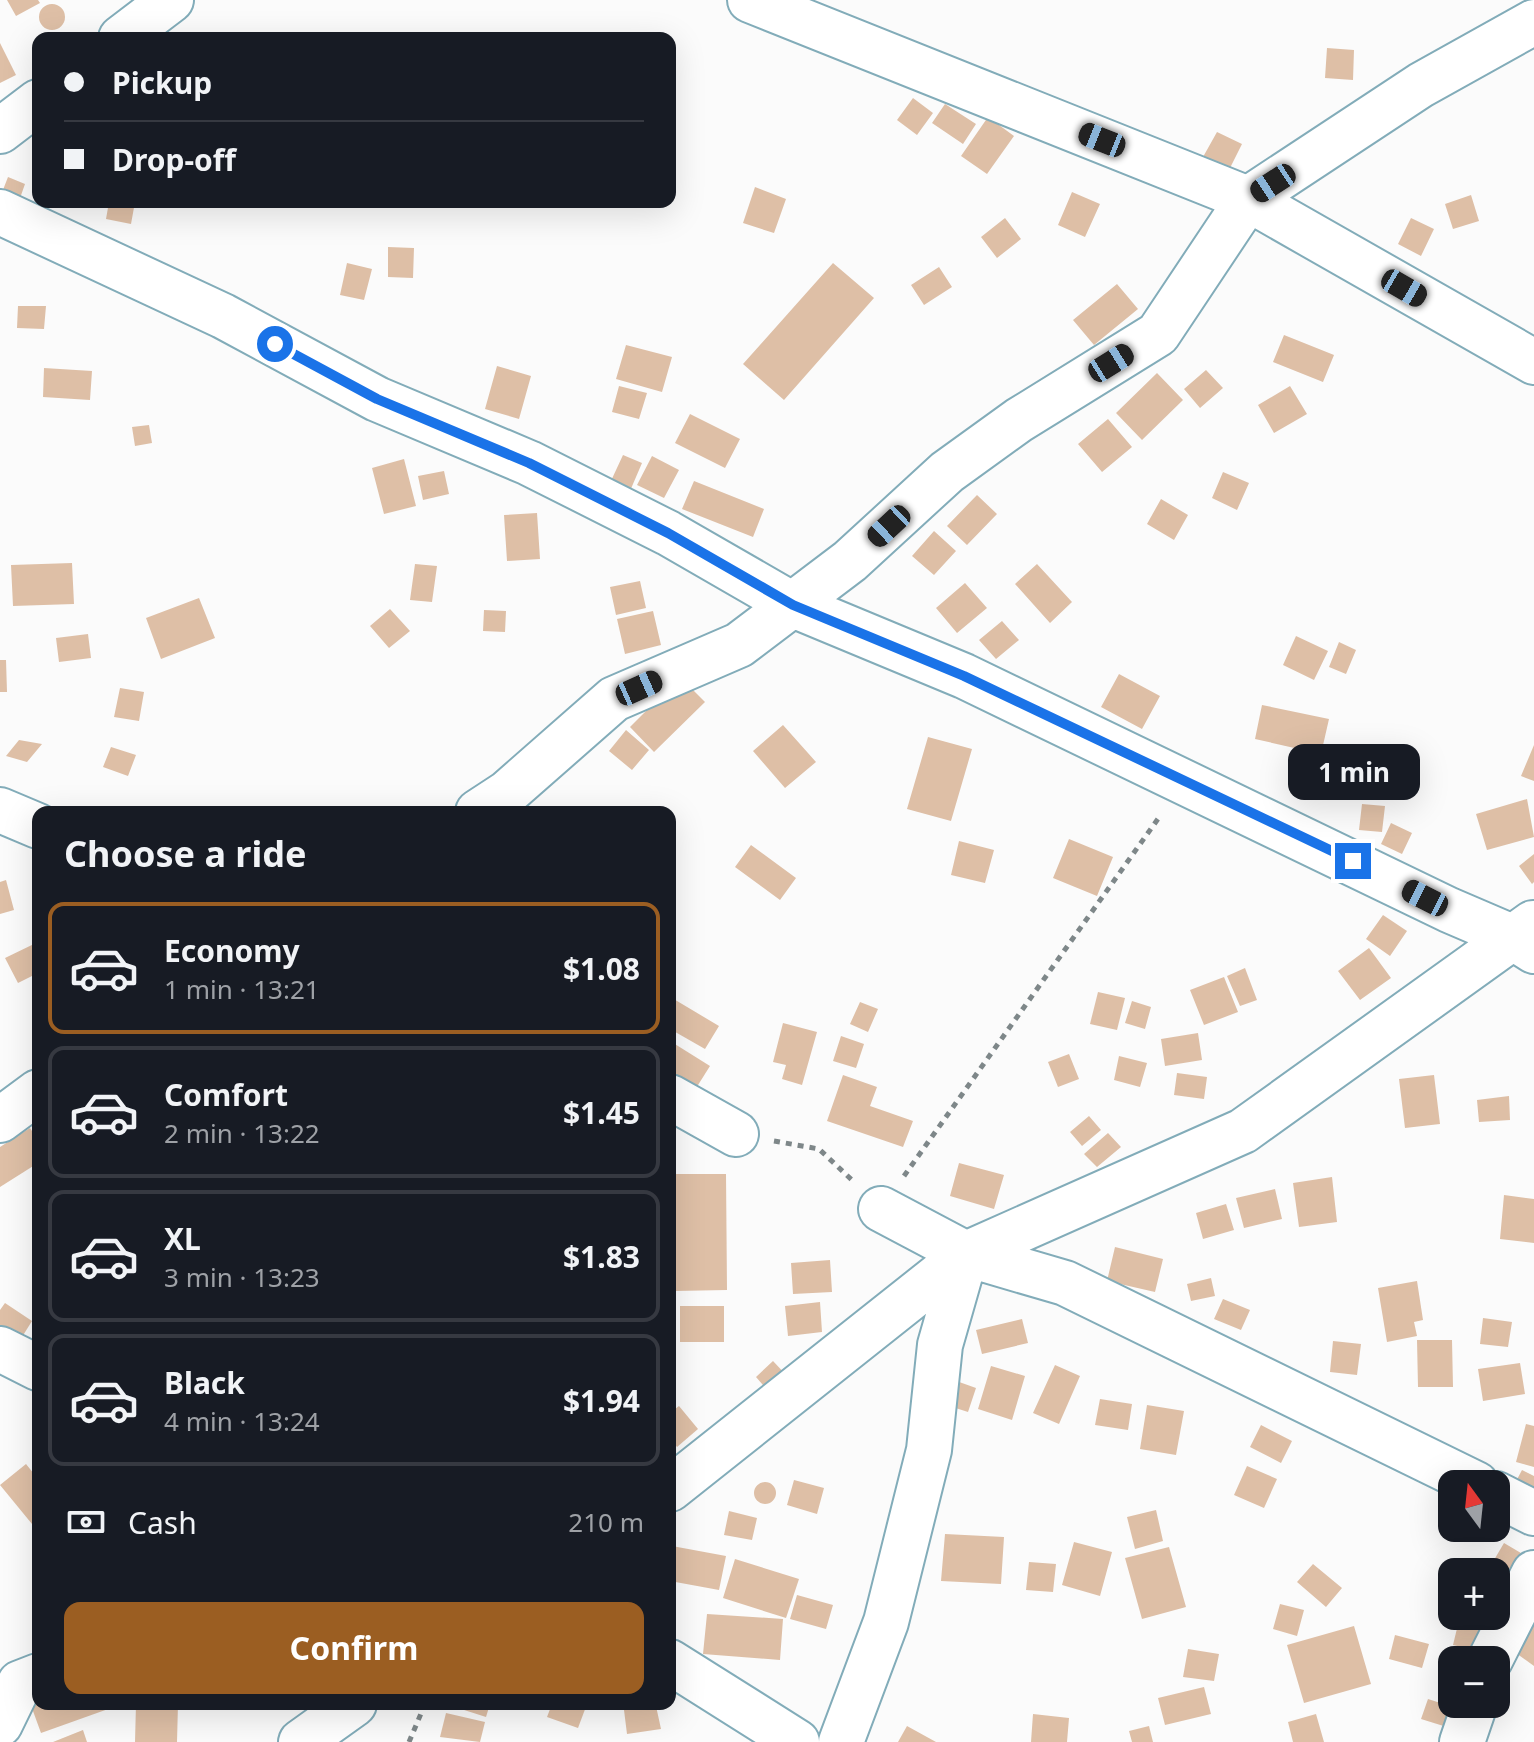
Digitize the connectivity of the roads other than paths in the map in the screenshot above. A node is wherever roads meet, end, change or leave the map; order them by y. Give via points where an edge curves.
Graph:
1 (171, 0) edge
2 (750, 0) edge
3 (1534, 22) edge
4 (129, 32) edge
5 (32, 107) edge
6 (0, 131) edge
7 (1248, 199) junction
8 (0, 212) edge
9 (1534, 362) edge
10 (793, 605) junction
11 (487, 806) edge
12 (0, 810) edge
13 (32, 823) edge
14 (1527, 937) edge
15 (32, 1096) edge
16 (676, 1100) edge
17 (0, 1120) edge
18 (736, 1134) road end
19 (881, 1209) road end
20 (966, 1254) junction
21 (0, 1349) edge
22 (32, 1365) edge
23 (1447, 1470) edge
24 (676, 1484) edge
25 (1510, 1501) edge
26 (1534, 1513) edge
27 (1534, 1573) edge
28 (1497, 1646) edge
29 (676, 1666) edge
30 (32, 1678) edge
31 (346, 1710) edge
32 (1470, 1718) edge
33 (0, 1724) edge
34 (301, 1742) edge
35 (797, 1742) edge
36 (841, 1742) edge
37 (1462, 1742) edge

1 - 4 street
2 - 7 street
3 - 7 street via 1421,85
5 - 6 street
7 - 9 street
7 - 10 street via 1158,334 1019,420 947,472
8 - 10 street via 223,316 377,399 543,470
10 - 11 street via 739,645 614,699
10 - 14 street via 964,676 1183,783
12 - 13 street
14 - 20 street via 1243,1131
15 - 17 street
16 - 18 street
19 - 20 street
20 - 23 street via 1065,1283
20 - 24 street
20 - 36 street via 940,1345 929,1450 886,1622
21 - 22 street
25 - 26 street
27 - 28 street
29 - 35 street
30 - 33 street via 20,1683
31 - 34 street
32 - 37 street

